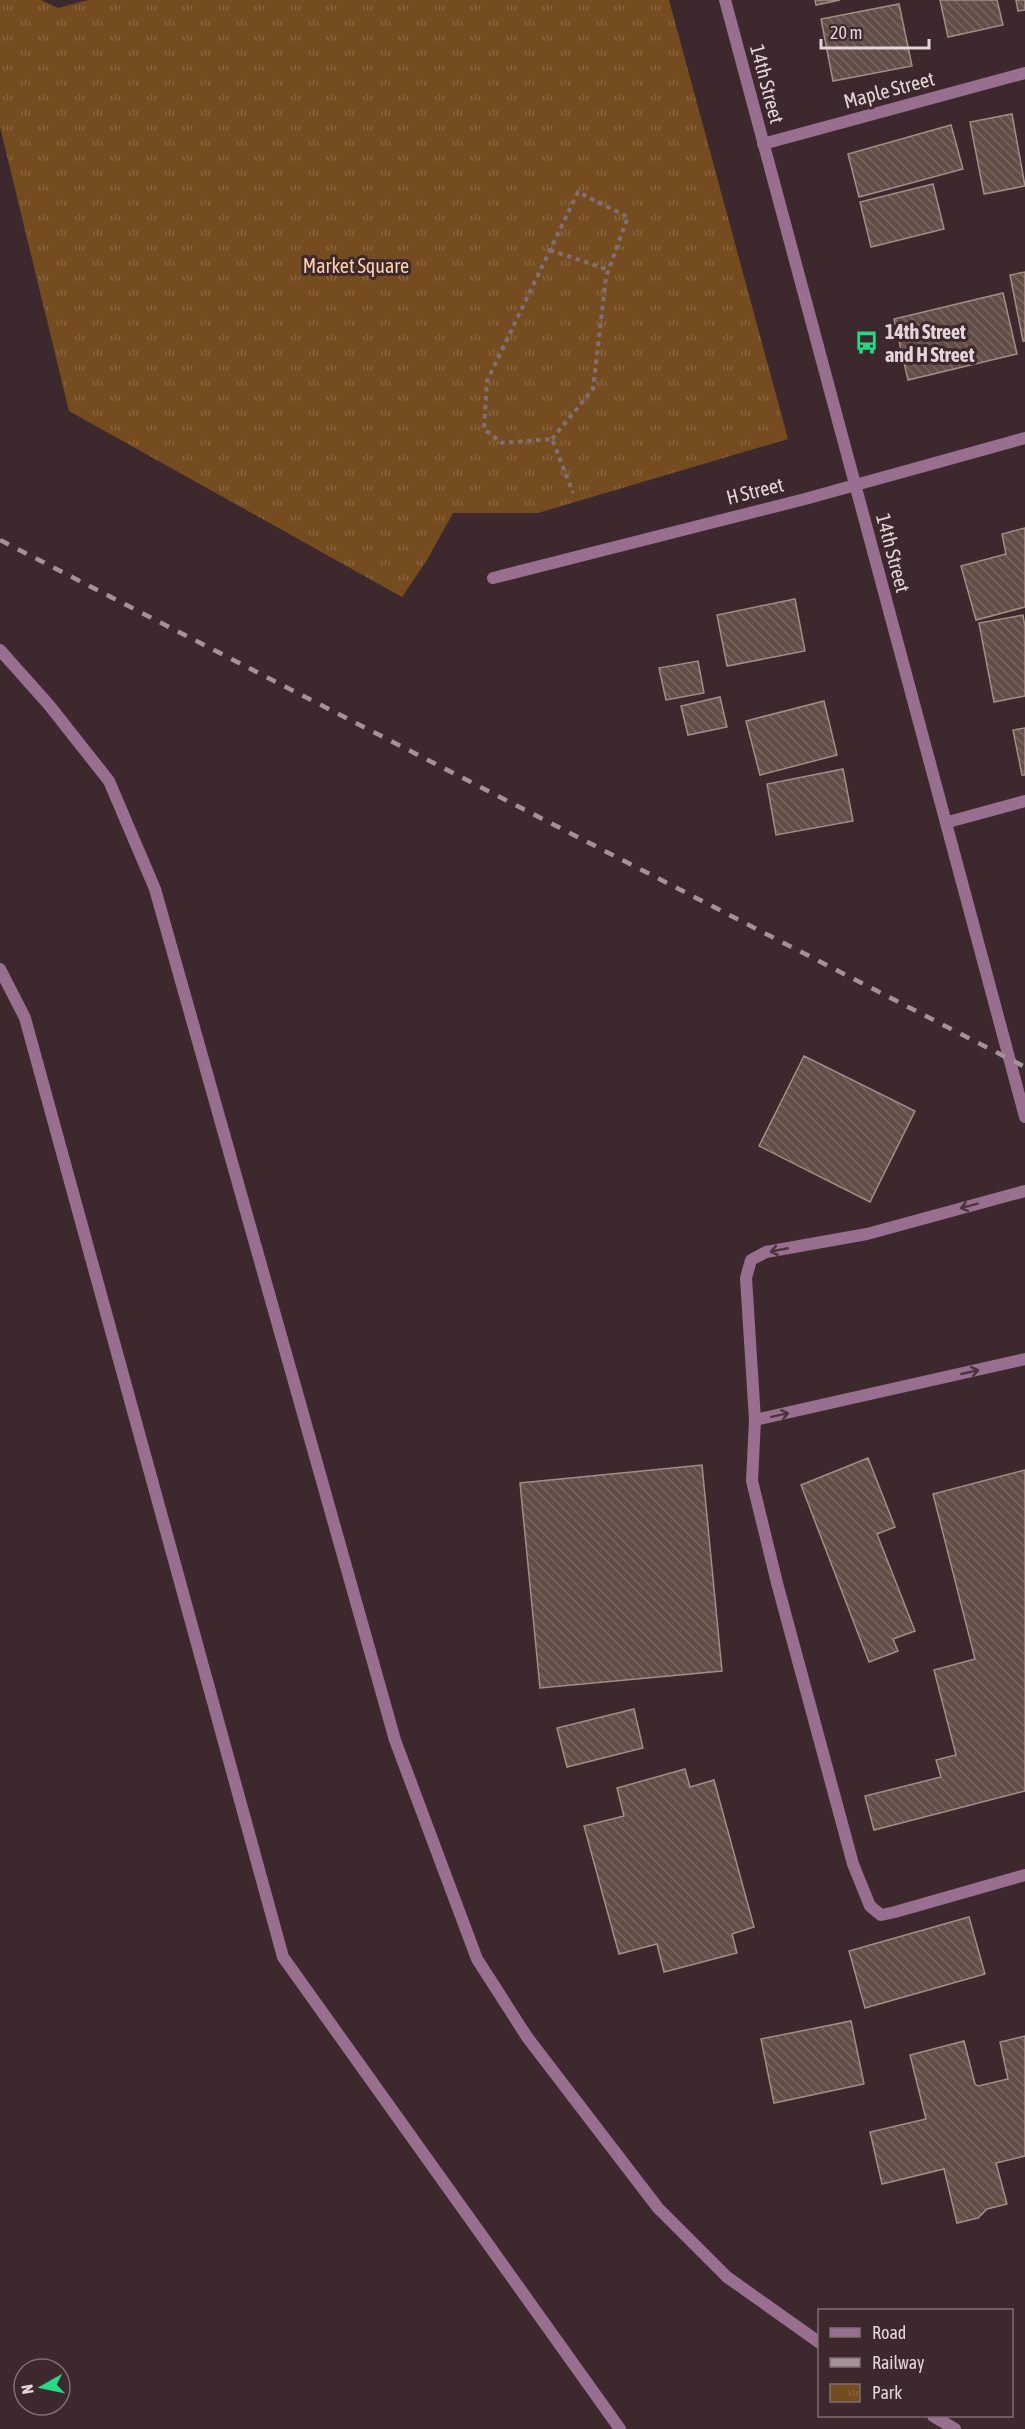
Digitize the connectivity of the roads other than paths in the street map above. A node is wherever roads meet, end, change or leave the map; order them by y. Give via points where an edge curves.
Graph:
1 (724, 0) edge
2 (1025, 73) edge
3 (763, 144) junction
4 (1025, 438) edge
5 (855, 484) junction
6 (493, 578) dead end
7 (0, 650) edge
8 (1025, 801) edge
9 (948, 822) junction
10 (0, 969) edge
11 (1025, 1117) edge
12 (1025, 1191) edge
13 (1025, 1359) edge
14 (755, 1420) junction
15 (1025, 1875) edge
16 (818, 2342) edge
17 (936, 2417) edge
18 (620, 2429) edge
19 (955, 2429) edge

1 - 3 street, 14th Street
2 - 3 street, Maple Street
3 - 5 street, 14th Street
4 - 5 street, H Street
5 - 6 street, H Street
5 - 9 street, 14th Street
7 - 16 street via 50,705 109,781 155,889 395,1740 477,1959 526,2037 658,2208 727,2277
8 - 9 street
9 - 11 street, 14th Street
10 - 18 street via 25,1018 283,1957
12 -> 14 street via 867,1234 766,1252 751,1260 746,1278
14 -> 13 street
14 - 15 street via 752,1481 838,1811 870,1906 881,1915
17 - 19 street

